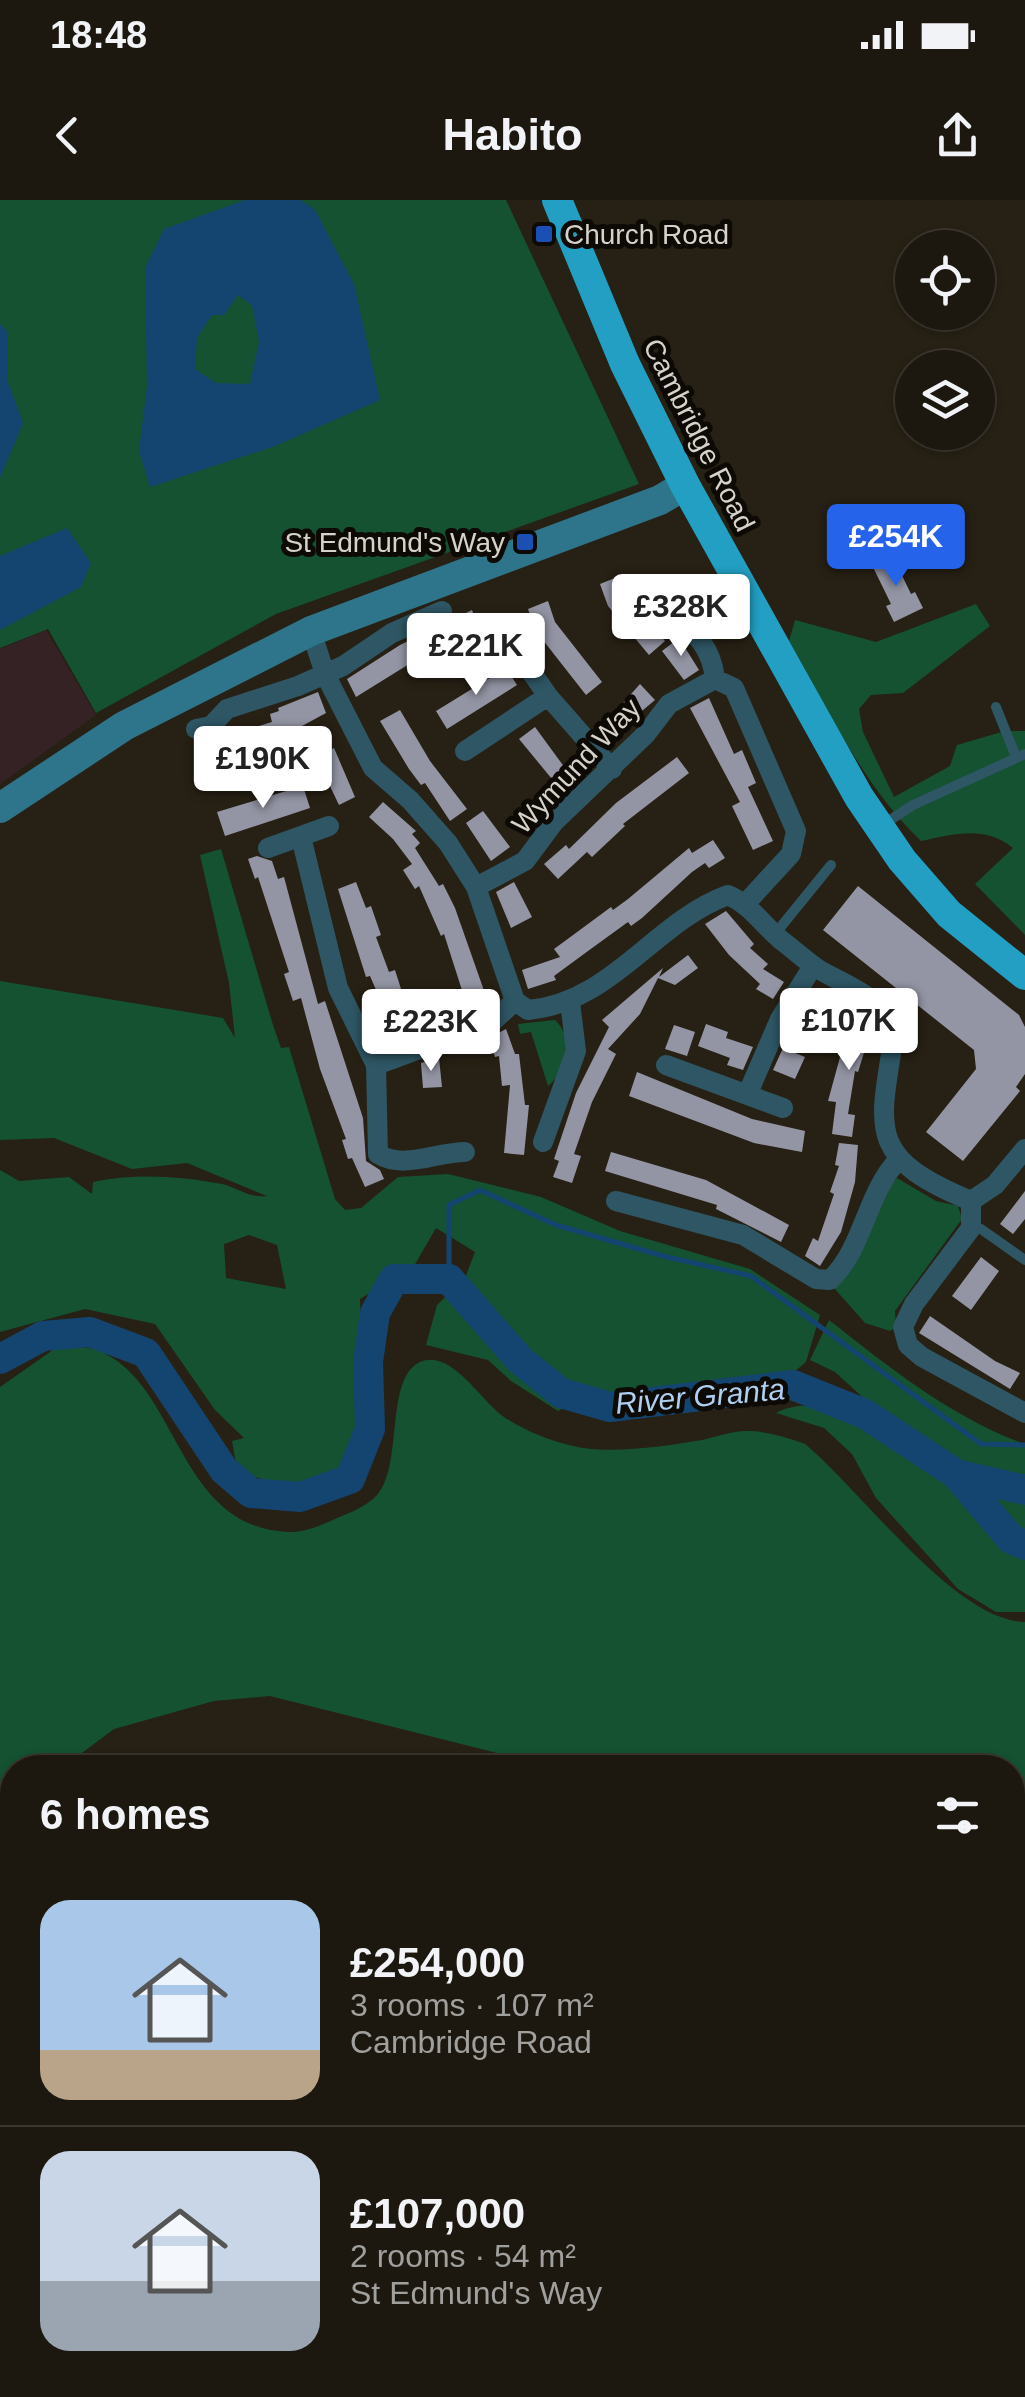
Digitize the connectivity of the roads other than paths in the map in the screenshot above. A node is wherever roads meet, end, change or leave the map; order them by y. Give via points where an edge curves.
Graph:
1 (557, 200) edge
2 (685, 485) junction
3 (645, 586) dead end
4 (442, 611) dead end
5 (311, 631) junction
6 (525, 663) dead end
7 (325, 674) junction
8 (715, 679) junction
9 (548, 696) junction
10 (996, 707) dead end
11 (196, 729) dead end
12 (465, 751) dead end
13 (1020, 755) edge
14 (612, 769) junction
15 (0, 808) edge
16 (329, 826) dead end
17 (879, 827) junction
18 (301, 836) junction
19 (268, 848) dead end
20 (830, 864) dead end
21 (476, 887) junction
22 (746, 903) junction
23 (775, 935) junction
24 (813, 966) junction
25 (1023, 979) edge
26 (515, 1001) junction
27 (570, 1002) junction
28 (376, 1065) junction
29 (666, 1066) dead end
30 (748, 1093) junction
31 (783, 1108) dead end
32 (543, 1142) dead end
33 (1025, 1149) edge
34 (465, 1152) dead end
35 (899, 1159) junction
36 (971, 1201) junction
37 (616, 1202) dead end
38 (971, 1228) junction
39 (1025, 1260) edge
40 (1025, 1413) edge

1 - 2 highway, Cambridge Road via 624,364
2 - 5 street
2 - 17 highway, Cambridge Road
3 - 8 street via 707,648
4 - 7 street
5 - 7 street
5 - 15 street via 124,726
6 - 9 street
7 - 11 street via 226,709 211,726
7 - 21 street via 373,768 448,843
8 - 14 street, Wymund Way via 669,704
8 - 22 street via 734,688 796,831 791,854
9 - 12 street
9 - 14 street
10 - 13 lane
13 - 17 lane
14 - 21 street, Wymund Way via 554,822 525,862
16 - 18 street
17 - 25 highway, Cambridge Road via 950,914
18 - 19 street
18 - 28 street via 338,988
20 - 23 lane
21 - 26 street
22 - 23 street
22 - 27 street via 728,895 709,902
23 - 24 street
24 - 30 street via 780,1019
24 - 35 street via 891,1016 895,1030 881,1117
26 - 27 street via 528,1010
26 - 28 street via 492,1022
27 - 32 street via 576,1052
28 - 34 street via 378,1154 400,1163
29 - 30 street
30 - 31 street
33 - 36 street via 996,1185
35 - 36 street
35 - 37 street via 884,1174 844,1267 830,1280 816,1279 744,1235
36 - 38 street
38 - 39 lane
38 - 40 street via 914,1304 904,1327 908,1345

